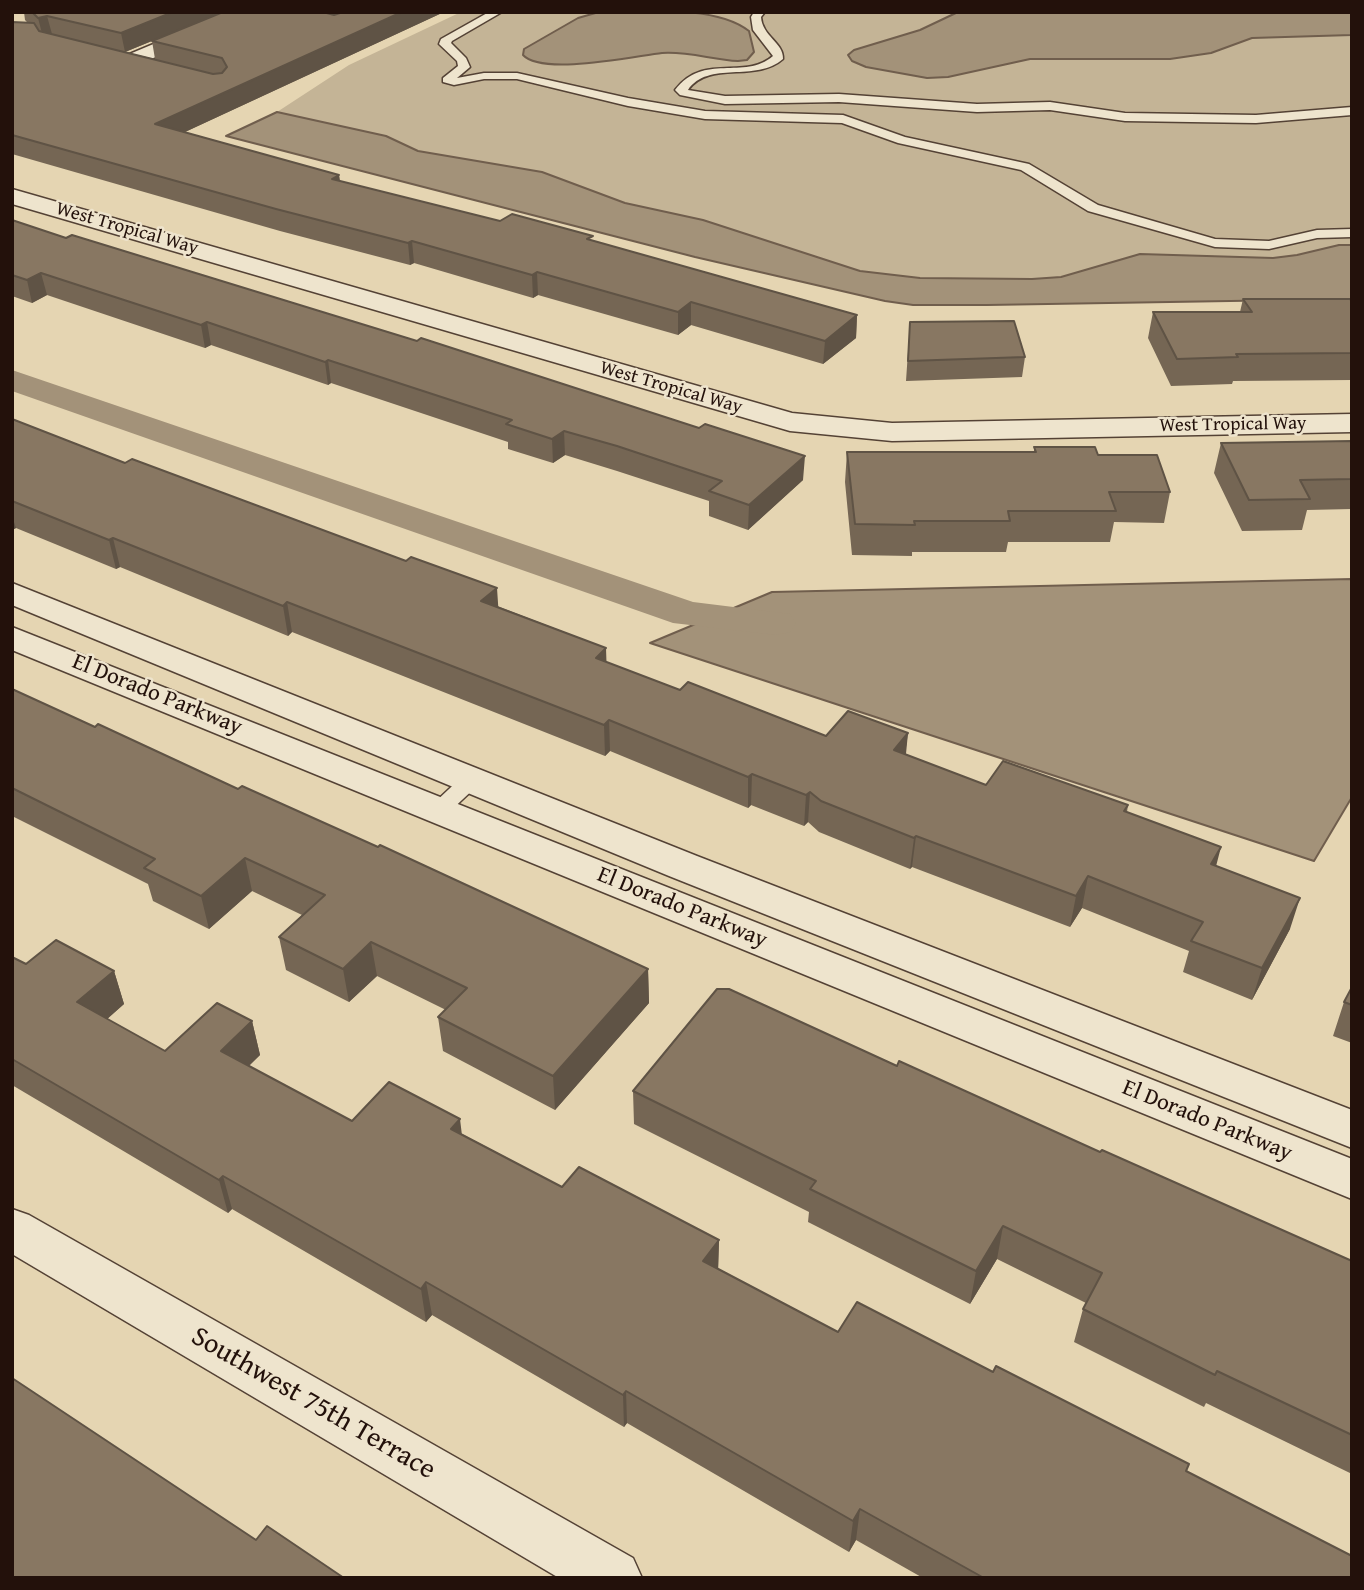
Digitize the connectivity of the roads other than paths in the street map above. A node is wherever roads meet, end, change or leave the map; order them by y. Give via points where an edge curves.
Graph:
1 (248, 12) edge
2 (497, 12) edge
3 (761, 12) edge
4 (102, 56) edge
5 (127, 62) junction
6 (166, 72) edge
7 (1352, 111) edge
8 (12, 196) edge
9 (1352, 233) edge
10 (1352, 423) edge
11 (12, 593) edge
12 (12, 637) edge
13 (472, 779) junction
14 (439, 810) junction
15 (1352, 1130) edge
16 (1352, 1180) edge
17 (12, 1229) edge
18 (613, 1578) edge

1 - 5 street
2 - 9 lane via 447,40 445,44 464,68 447,80 517,76 705,115 843,119 902,140 1025,167 1093,208 1215,243 1269,245 1317,234
3 - 7 lane via 755,24 777,51 776,61 704,73 684,84 684,93 726,100 839,98 977,108 1050,106 1125,117 1256,119
4 - 5 street
5 - 6 street
8 - 10 street, West Tropical Way via 790,422 892,432
11 - 13 street, El Dorado Parkway
12 - 14 street, El Dorado Parkway
13 - 14 lane
13 - 15 street, El Dorado Parkway
14 - 16 street, El Dorado Parkway
17 - 18 street, Southwest 75th Terrace

